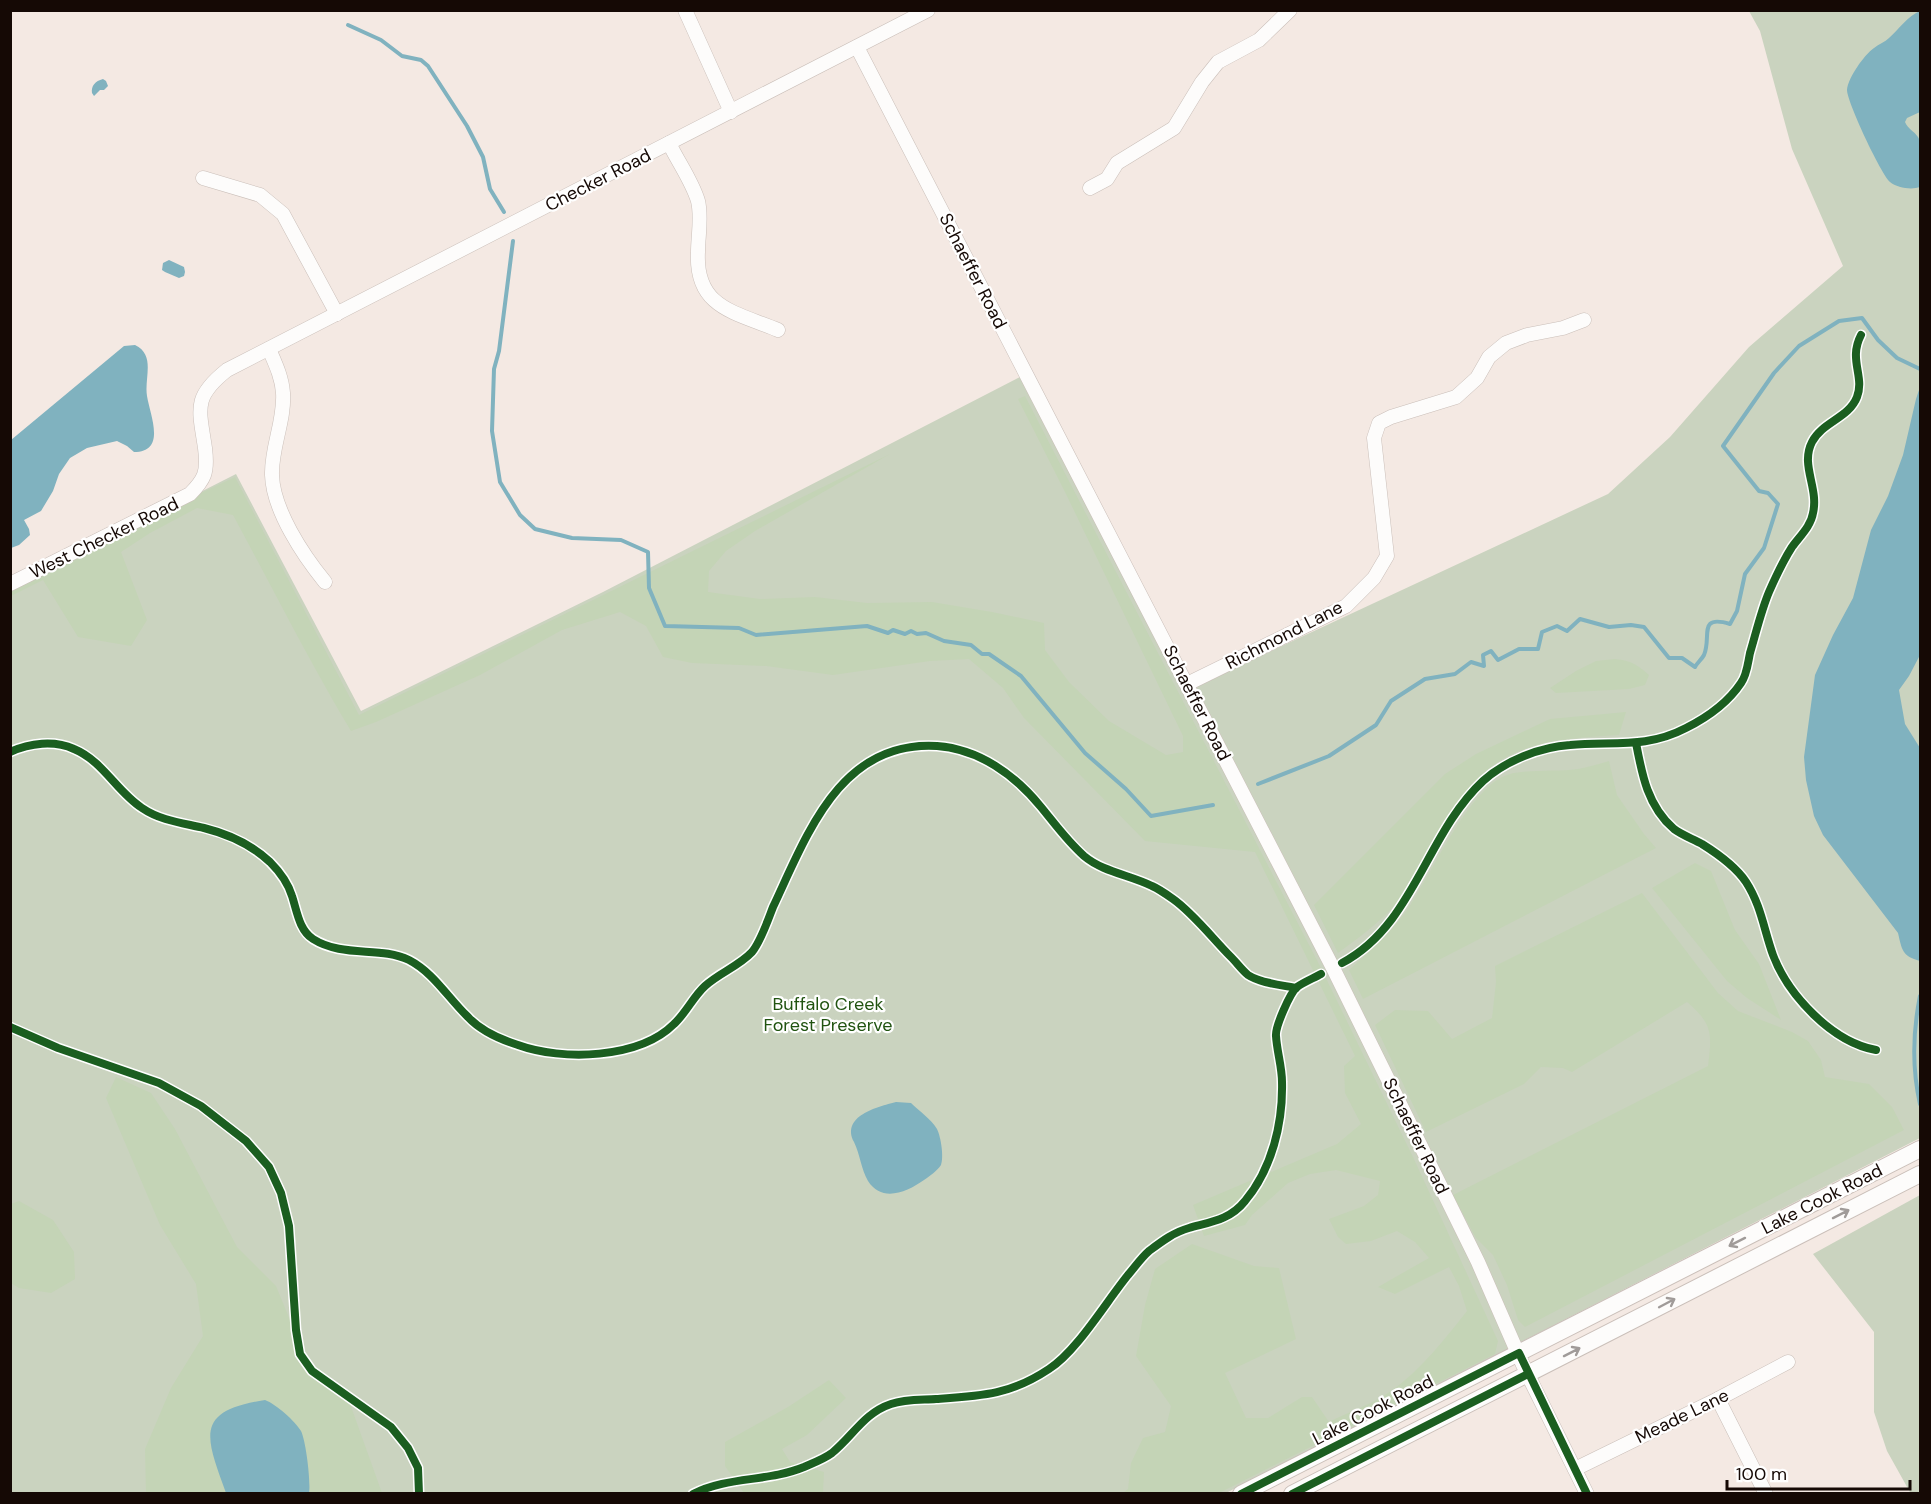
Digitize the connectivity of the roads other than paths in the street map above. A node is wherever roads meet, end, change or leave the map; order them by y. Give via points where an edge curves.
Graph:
1 (685, 10) edge
2 (928, 10) edge
3 (1290, 10) edge
4 (858, 47) junction
5 (731, 111) junction
6 (669, 144) junction
7 (203, 178) dead end
8 (1090, 188) dead end
9 (337, 314) junction
10 (1584, 320) dead end
11 (778, 330) dead end
12 (269, 349) junction
13 (325, 582) dead end
14 (10, 584) edge
15 (1187, 684) junction
16 (1920, 1149) edge
17 (1920, 1174) edge
18 (1788, 1362) dead end
19 (1523, 1364) junction
20 (1718, 1399) junction
21 (1575, 1469) junction
22 (1241, 1494) edge
23 (1292, 1494) edge
24 (1587, 1494) edge
25 (1766, 1494) edge

1 - 5 street
2 - 4 street, Checker Road
3 - 8 street via 1259,40 1218,62 1174,128 1122,159 1107,179
4 - 5 street, Checker Road
4 - 15 street, Schaeffer Road
5 - 6 street, Checker Road
6 - 9 street, Checker Road
6 - 11 street via 698,202 697,258 704,288 710,298 731,311
7 - 9 street via 260,195 283,214
9 - 12 street, Checker Road
10 - 15 street, Richmond Lane via 1506,343 1456,397 1379,423 1374,438 1387,556 1374,578 1346,606
12 - 13 street via 283,393 272,463 274,492 306,559
12 - 14 street, West Checker Road via 227,370 206,389 199,408 205,473 190,494
15 - 19 street, Schaeffer Road via 1333,968 1478,1262
16 -> 19 main road, Lake Cook Road
19 -> 17 main road, Lake Cook Road
18 - 20 street, Meade Lane
19 - 21 street, Schaeffer Road
19 - 22 main road, Lake Cook Road
19 - 23 main road, Lake Cook Road
20 - 21 street, Meade Lane
20 - 25 street
21 - 24 street, Schaeffer Road

